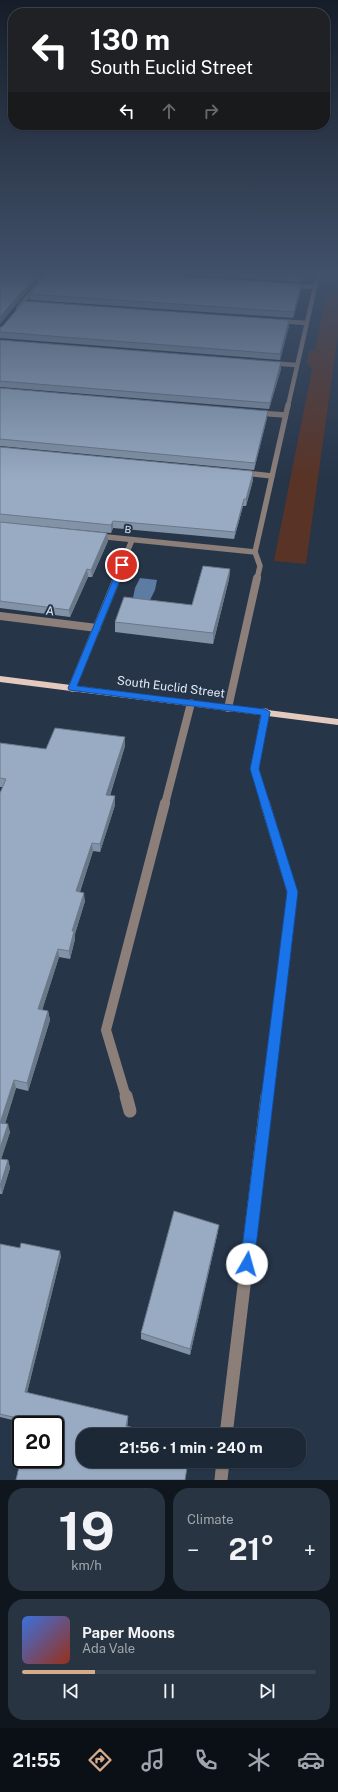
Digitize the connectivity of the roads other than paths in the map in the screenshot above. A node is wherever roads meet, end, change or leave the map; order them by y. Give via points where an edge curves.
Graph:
1 (301, 343) edge
2 (263, 362) edge
3 (296, 365) junction
4 (251, 412) edge
5 (285, 415) junction
6 (241, 473) edge
7 (272, 476) junction
8 (94, 535) edge
9 (132, 540) junction
10 (255, 552) junction
11 (0, 616) edge
12 (97, 628) junction
13 (0, 679) edge
14 (72, 688) junction
15 (191, 703) junction
16 (228, 708) junction
17 (265, 712) junction
18 (338, 722) edge
19 (130, 1111) dead end
20 (227, 1428) edge
21 (222, 1468) edge
22 (221, 1480) edge

1 - 3 street
2 - 3 street
3 - 5 street
4 - 5 street
5 - 7 street
6 - 7 street
7 - 10 street
8 - 9 street, B
9 - 10 street, B
9 - 12 street
10 - 16 street via 260,566
11 - 12 street, A
12 - 14 street
13 - 14 main road, South Euclid Street
14 - 15 main road, South Euclid Street
15 - 16 main road, South Euclid Street
15 - 19 street via 106,1030
16 - 17 main road, South Euclid Street
17 - 18 main road, South Euclid Street
17 - 20 street via 255,769 292,892
21 - 22 street

